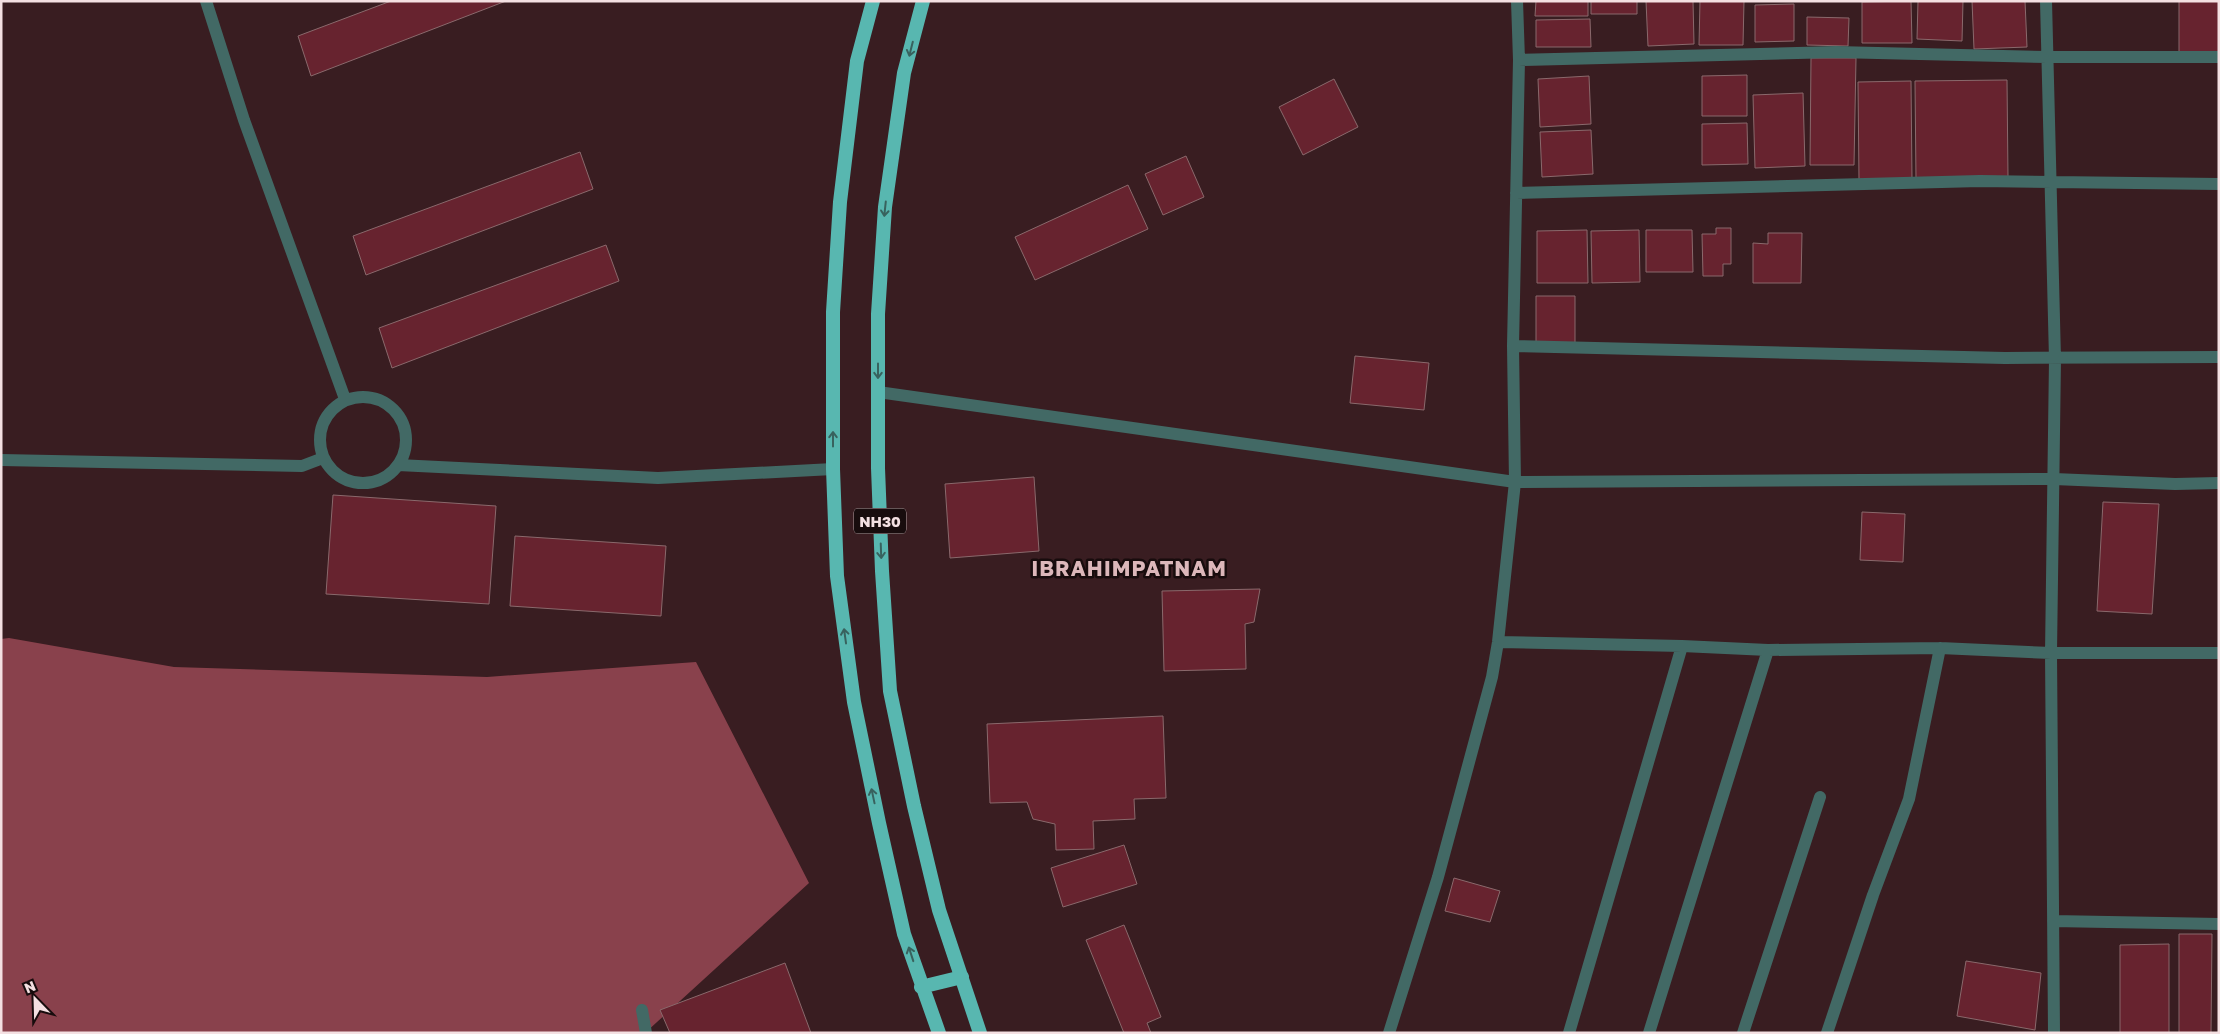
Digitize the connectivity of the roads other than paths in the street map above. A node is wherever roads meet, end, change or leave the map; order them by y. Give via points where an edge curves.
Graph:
1 (206, 1) edge
2 (873, 1) edge
3 (923, 1) edge
4 (1517, 1) edge
5 (2046, 1) edge
6 (2219, 57) edge
7 (2047, 58) junction
8 (1518, 60) junction
9 (2050, 181) junction
10 (2219, 184) edge
11 (1516, 193) junction
12 (1513, 346) junction
13 (2219, 357) edge
14 (2055, 359) junction
15 (878, 392) junction
16 (345, 400) junction
17 (323, 458) junction
18 (1, 460) edge
19 (398, 465) junction
20 (832, 469) junction
21 (2054, 478) junction
22 (1515, 482) junction
23 (2219, 483) edge
24 (1498, 642) junction
25 (1682, 646) junction
26 (1940, 648) junction
27 (1768, 650) junction
28 (2051, 653) junction
29 (2219, 653) edge
30 (1820, 797) dead end
31 (2053, 921) junction
32 (2219, 924) edge
33 (962, 977) junction
34 (921, 987) junction
35 (642, 1010) dead end
36 (646, 1033) edge
37 (939, 1033) edge
38 (980, 1033) edge
39 (1389, 1033) edge
40 (1569, 1033) edge
41 (1649, 1033) edge
42 (1743, 1033) edge
43 (1827, 1033) edge
44 (2054, 1033) edge

1 - 16 street via 244,120
20 -> 2 highway, NH30 via 833,312 840,202 857,61
3 -> 15 highway, NH30 via 904,73 885,207 878,314
4 - 8 street
5 - 7 street
6 - 7 street
7 - 8 street via 1836,52
7 - 9 street
8 - 11 street
9 - 10 street
9 - 11 street
9 - 14 street
11 - 12 street
12 - 14 street
12 - 22 street
13 - 14 street
14 - 21 street
15 - 22 street
15 -> 33 highway, NH30 via 882,571 890,691 939,910
16 - 17 street via 327,415 321,428 319,443
16 - 19 street via 367,396 382,400 394,409 406,436 405,452
17 - 18 street via 302,466
17 - 19 street via 331,470 358,483 373,482 387,476
19 - 20 street via 658,478
34 -> 20 highway, NH30 via 902,925 854,702 837,576
21 - 22 street
21 - 23 street
21 - 28 street
22 - 24 street
24 - 25 street
24 - 39 street via 1492,677 1438,877
25 - 27 street
25 - 40 street
26 - 27 street
26 - 28 street
26 - 43 street via 1909,799
27 - 41 street
28 - 29 street
28 - 31 street
30 - 42 street
31 - 32 street
31 - 44 street
33 - 34 highway
33 - 38 highway, NH30
34 - 37 highway, NH30
35 - 36 street

